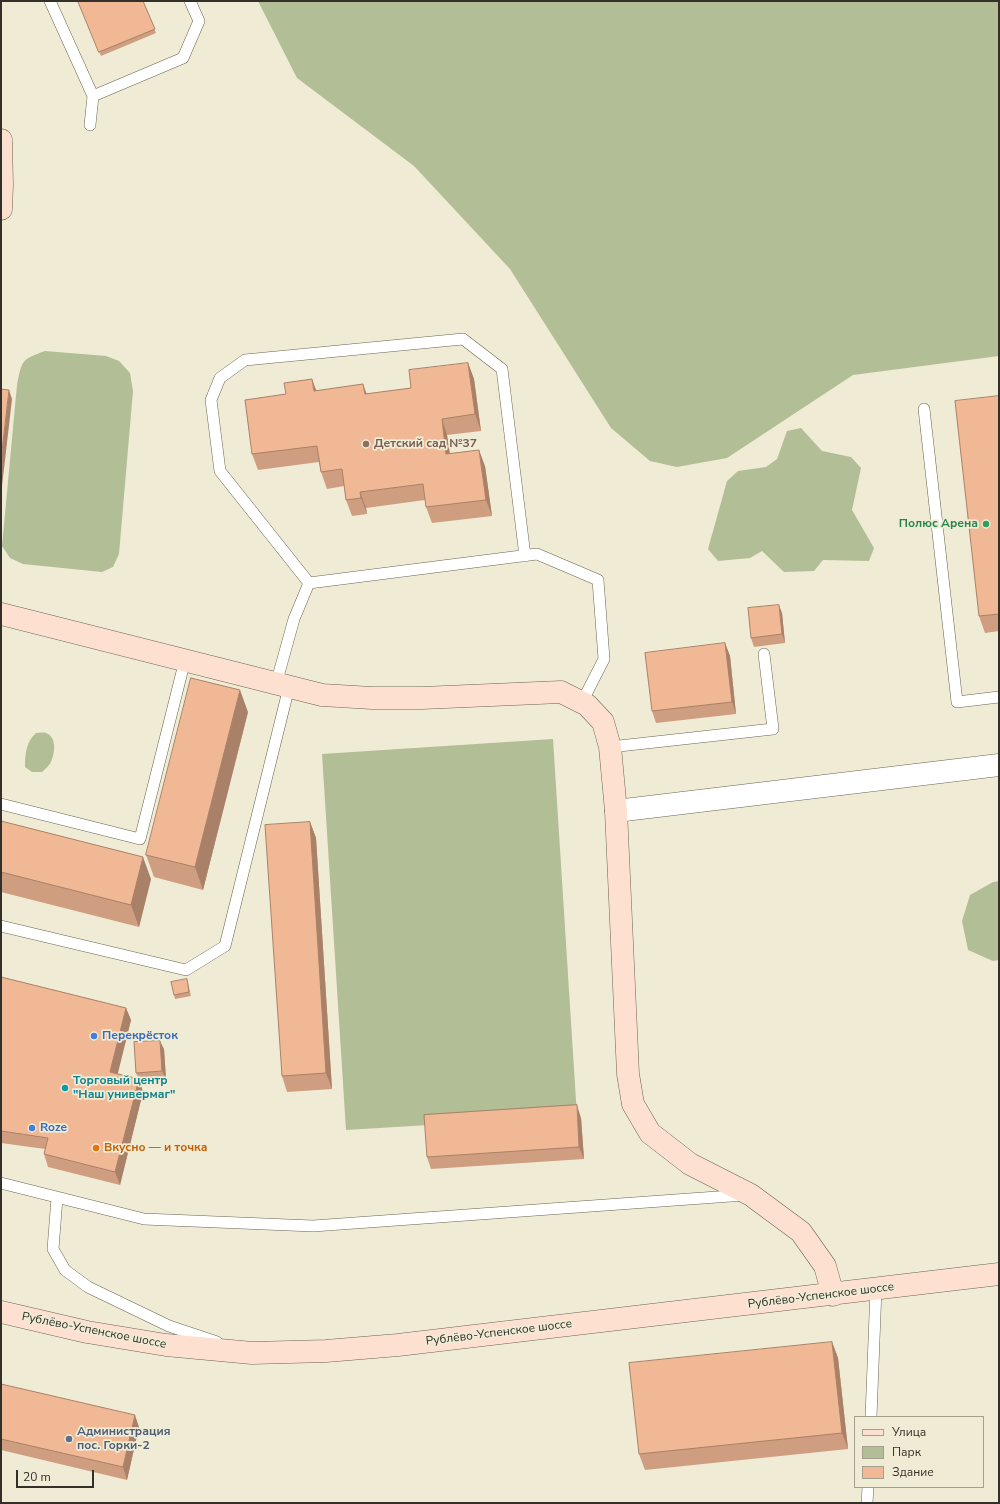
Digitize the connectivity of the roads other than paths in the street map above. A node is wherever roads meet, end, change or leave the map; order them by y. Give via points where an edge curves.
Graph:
1 (50, 1) edge
2 (190, 1) edge
3 (93, 96) junction
4 (90, 125) dead end
5 (1, 140) edge
6 (1, 209) edge
7 (924, 409) dead end
8 (525, 556) junction
9 (309, 583) junction
10 (1, 614) edge
11 (764, 654) dead end
12 (185, 660) junction
13 (282, 686) junction
14 (999, 697) edge
15 (582, 702) junction
16 (610, 747) junction
17 (999, 765) edge
18 (1, 804) edge
19 (616, 811) junction
20 (1, 926) edge
21 (1, 1183) edge
22 (751, 1195) junction
23 (57, 1198) junction
24 (999, 1274) edge
25 (876, 1289) junction
26 (833, 1295) junction
27 (1, 1312) edge
28 (252, 1353) junction
29 (870, 1416) edge
30 (868, 1488) edge
31 (867, 1503) edge

1 - 3 lane
2 - 3 lane via 199,21 183,58
3 - 4 lane
5 - 6 street
7 - 14 lane via 957,702
8 - 9 lane
8 - 9 lane via 502,369 464,339 245,360 220,378 211,400 220,471
8 - 15 lane via 537,554 598,580 604,659
9 - 13 lane via 294,619
10 - 12 street
11 - 16 lane via 773,728
12 - 13 street
12 - 18 lane via 140,839
13 - 15 street via 322,695 372,698 561,692
13 - 20 lane via 225,946 186,970
15 - 16 street via 603,722
16 - 19 street
17 - 19 street
19 - 22 street via 628,1074 633,1104 650,1133 690,1164
21 - 23 lane
22 - 23 lane via 313,1226 144,1219
22 - 26 street via 801,1232 825,1266
23 - 28 lane via 53,1249 65,1270 88,1287 169,1326
24 - 25 street, Рублёво-Успенское шоссе
25 - 26 street, Рублёво-Успенское шоссе
25 - 29 lane
26 - 28 street, Рублёво-Успенское шоссе via 398,1345 326,1351
27 - 28 street, Рублёво-Успенское шоссе via 87,1332 166,1345
30 - 31 lane

